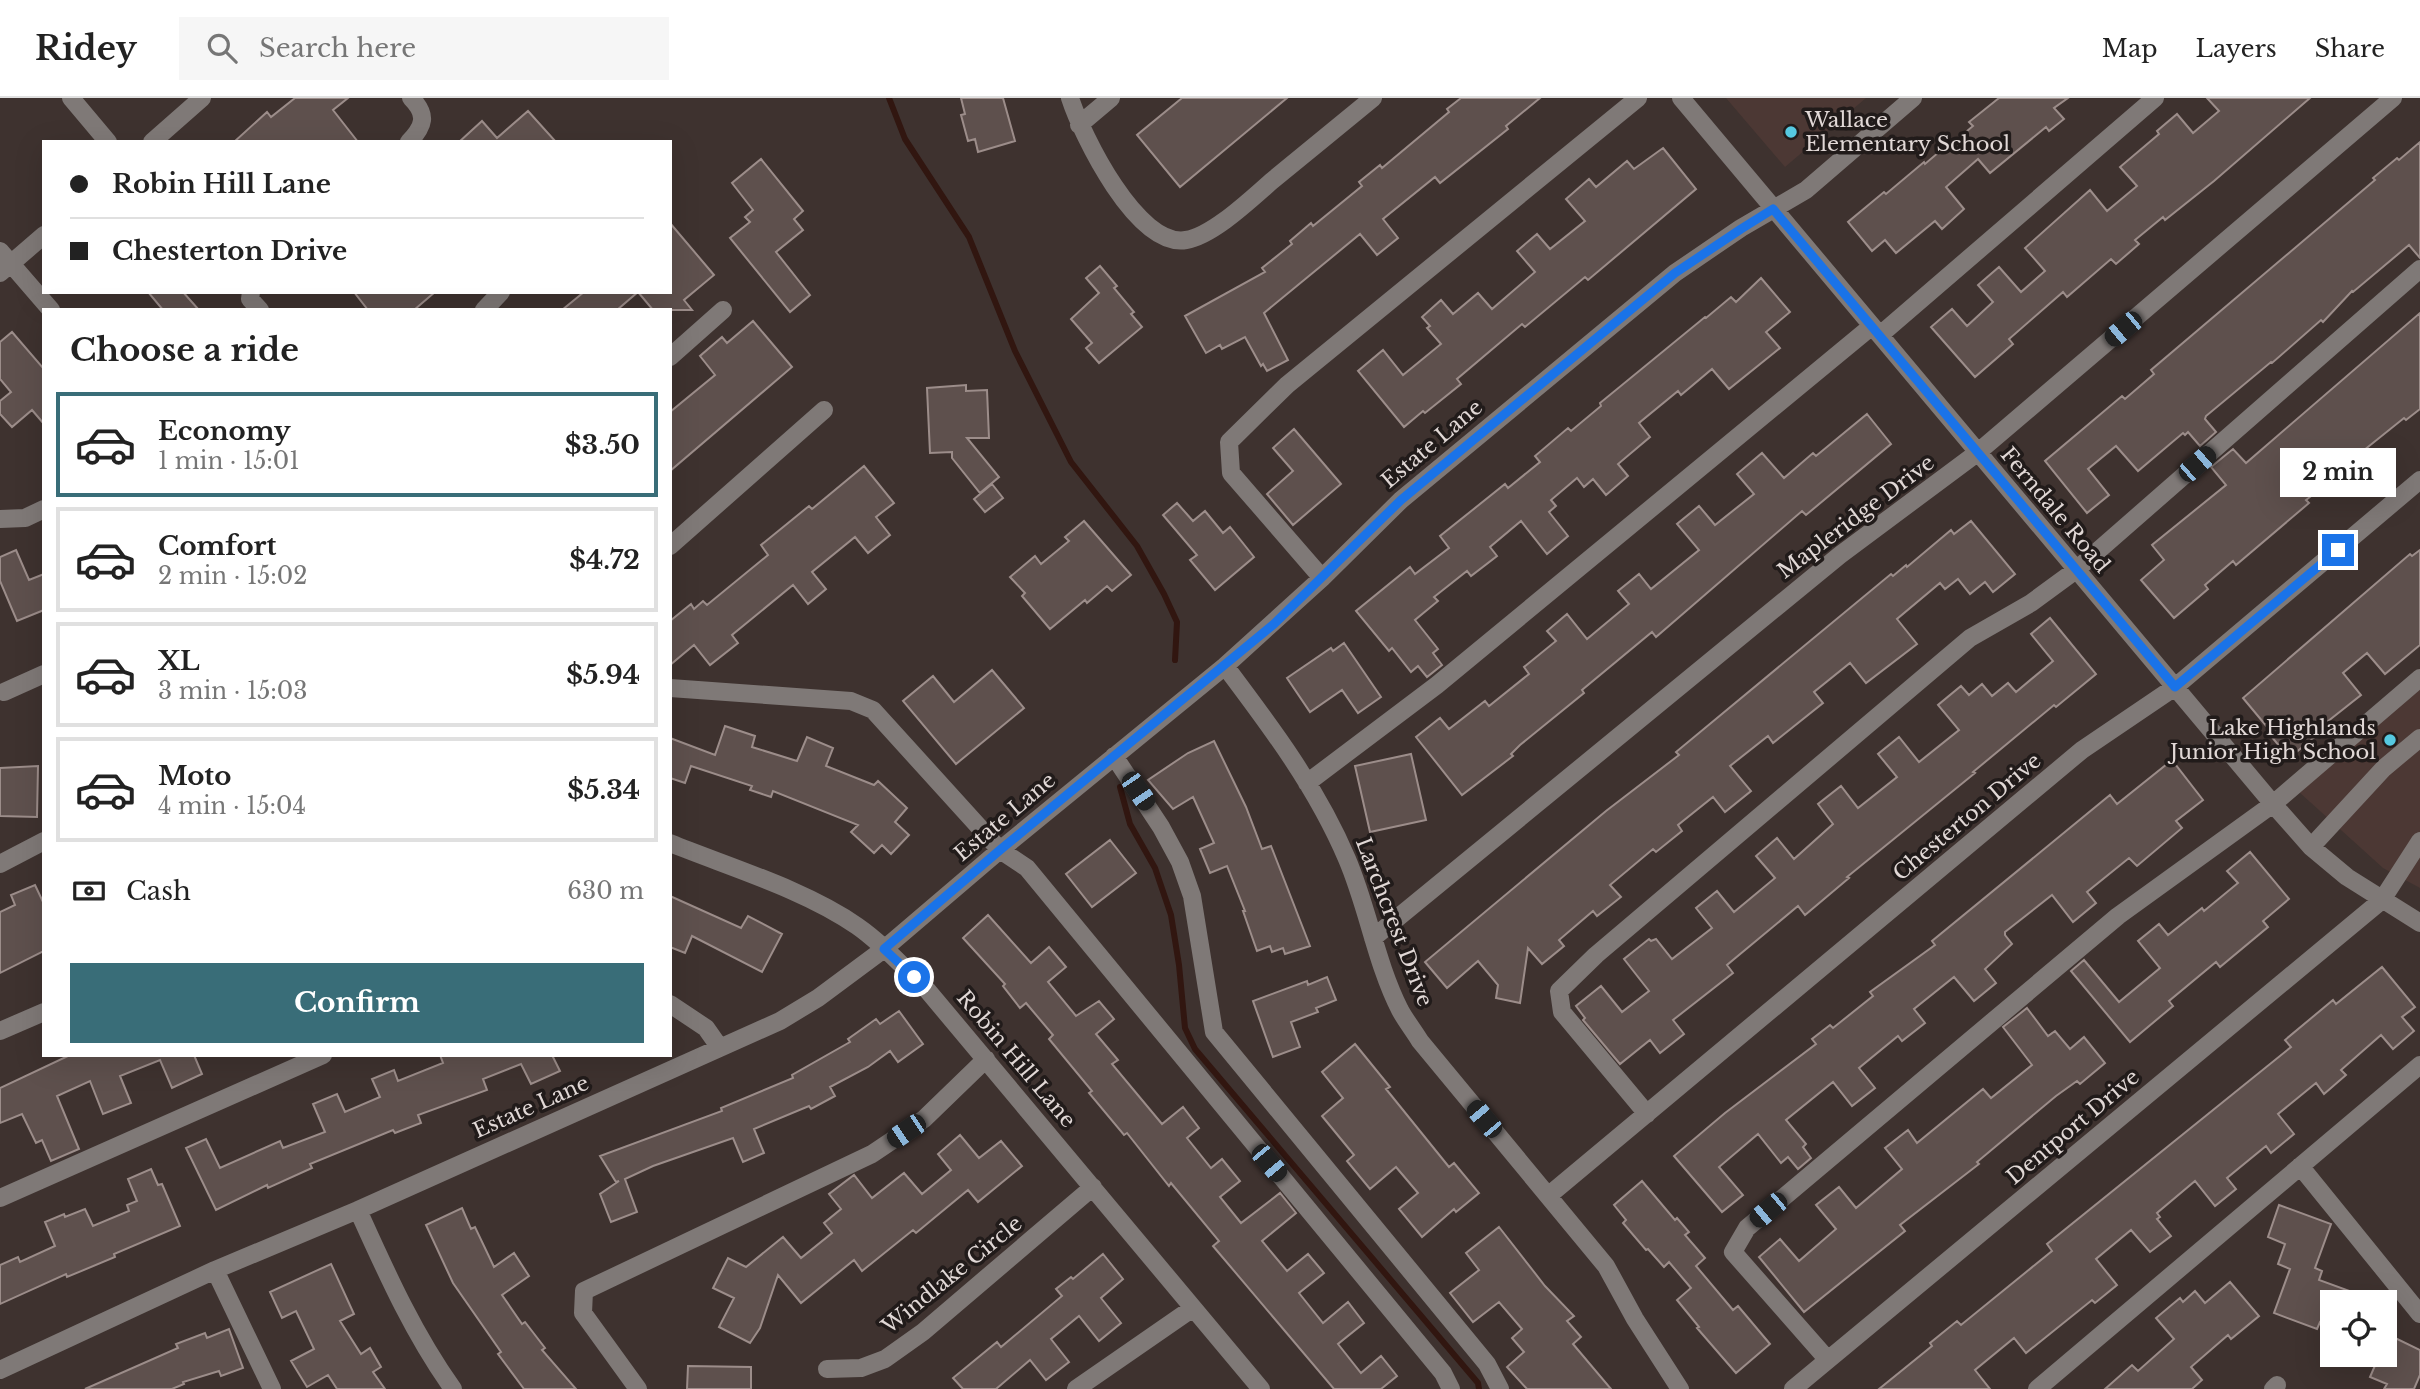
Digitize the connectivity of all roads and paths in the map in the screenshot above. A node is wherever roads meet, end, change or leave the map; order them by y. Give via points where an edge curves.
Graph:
1 (71, 98) edge
2 (202, 98) edge
3 (411, 98) edge
4 (1070, 98) edge
5 (1111, 98) edge
6 (1373, 98) edge
7 (1638, 98) edge
8 (1681, 98) edge
9 (1913, 98) edge
10 (2155, 98) edge
11 (2393, 98) edge
12 (1079, 125) junction
13 (106, 140) edge
14 (154, 140) edge
15 (411, 140) edge
16 (1773, 209) junction
17 (42, 236) edge
18 (4, 262) edge
19 (2420, 269) edge
20 (499, 294) edge
21 (49, 308) edge
22 (486, 308) edge
23 (723, 310) dead end
24 (1876, 331) junction
25 (672, 355) edge
26 (824, 410) dead end
27 (1977, 453) junction
28 (2420, 480) edge
29 (42, 510) edge
30 (0, 519) edge
31 (672, 544) edge
32 (2076, 570) junction
33 (1322, 578) junction
34 (1225, 666) junction
35 (42, 675) edge
36 (2420, 678) edge
37 (2175, 687) junction
38 (672, 688) edge
39 (4, 692) dead end
40 (2420, 738) edge
41 (1114, 756) junction
42 (1307, 782) junction
43 (2273, 804) junction
44 (2420, 841) edge
45 (42, 842) edge
46 (672, 844) edge
47 (2311, 847) junction
48 (1000, 850) junction
49 (0, 864) edge
50 (2382, 900) junction
51 (2420, 923) edge
52 (1373, 937) junction
53 (884, 949) junction
54 (672, 1005) edge
55 (42, 1013) edge
56 (0, 1031) edge
57 (720, 1048) junction
58 (318, 1057) edge
59 (986, 1059) junction
60 (2420, 1065) edge
61 (1647, 1114) junction
62 (2300, 1166) junction
63 (1093, 1187) junction
64 (1548, 1196) junction
65 (0, 1198) edge
66 (358, 1210) junction
67 (215, 1270) junction
68 (1193, 1308) junction
69 (2420, 1314) edge
70 (1828, 1360) junction
71 (827, 1369) dead end
72 (0, 1370) edge
73 (272, 1389) edge
74 (453, 1389) edge
75 (638, 1389) edge
76 (1076, 1389) edge
77 (1261, 1389) edge
78 (1451, 1389) edge
79 (1500, 1389) edge
80 (1680, 1389) edge
81 (1793, 1389) edge
82 (2037, 1389) edge

1 - 13 street
2 - 14 street
3 - 15 street via 419,105 422,128
4 - 12 street
5 - 12 street
6 - 12 street via 1217,226 1185,241 1148,228 1119,195
7 - 33 street via 1287,385 1229,442 1230,473
8 - 16 street, Ferndale Road
9 - 16 street, Estate Lane via 1806,190
10 - 24 street
11 - 27 street, Mapleridge Drive
16 - 24 street, Ferndale Road
16 - 33 street, Estate Lane via 1675,273 1401,500
17 - 18 street
18 - 21 street
19 - 32 street
20 - 22 street
23 - 25 street
24 - 27 street, Ferndale Road
24 - 42 street via 1437,685
26 - 31 street
27 - 32 street, Ferndale Road
27 - 52 street, Mapleridge Drive via 1840,555
28 - 37 street, Chesterton Drive
29 - 30 street via 25,519
32 - 37 street, Ferndale Road
32 - 61 street via 1970,638 1559,991 1562,1012
33 - 34 street, Estate Lane
34 - 41 street, Estate Lane
34 - 42 street, Larchcrest Drive
35 - 39 street
36 - 43 street
37 - 43 street, Ferndale Road
37 - 61 street, Chesterton Drive via 2082,751
38 - 48 street via 852,701 873,710
40 - 47 street via 2384,768
41 - 48 street, Estate Lane
41 - 79 street via 1180,862 1192,896 1214,1032 1487,1364
42 - 52 street, Larchcrest Drive via 1348,860
43 - 47 street, Ferndale Road
43 - 70 street via 2118,916 1747,1228 1733,1252
44 - 50 street, Dentport Drive
45 - 49 street
46 - 53 street, Robin Hill Lane via 814,901 859,927
47 - 50 street, Ferndale Road
48 - 53 street, Estate Lane
48 - 78 street via 1027,868 1443,1373
50 - 51 street, Ferndale Road
50 - 70 street, Dentport Drive
52 - 64 street, Larchcrest Drive via 1400,1010 1420,1041
53 - 57 street, Estate Lane via 780,1021
53 - 59 street, Robin Hill Lane via 928,991
54 - 57 street via 706,1028
55 - 56 street
57 - 66 street, Estate Lane
58 - 65 street
59 - 63 street, Robin Hill Lane
59 - 75 street via 924,1119 872,1154 584,1291 583,1313
60 - 62 street
61 - 64 street, Chesterton Drive
62 - 69 street
62 - 82 street
63 - 68 street, Robin Hill Lane
63 - 71 street, Windlake Circle via 885,1359 861,1368
64 - 80 street, Larchcrest Drive via 1606,1266
66 - 67 street, Estate Lane
66 - 74 street via 405,1312
67 - 72 street, Estate Lane
67 - 73 street
68 - 76 street
68 - 77 street, Robin Hill Lane
70 - 81 street, Dentport Drive

